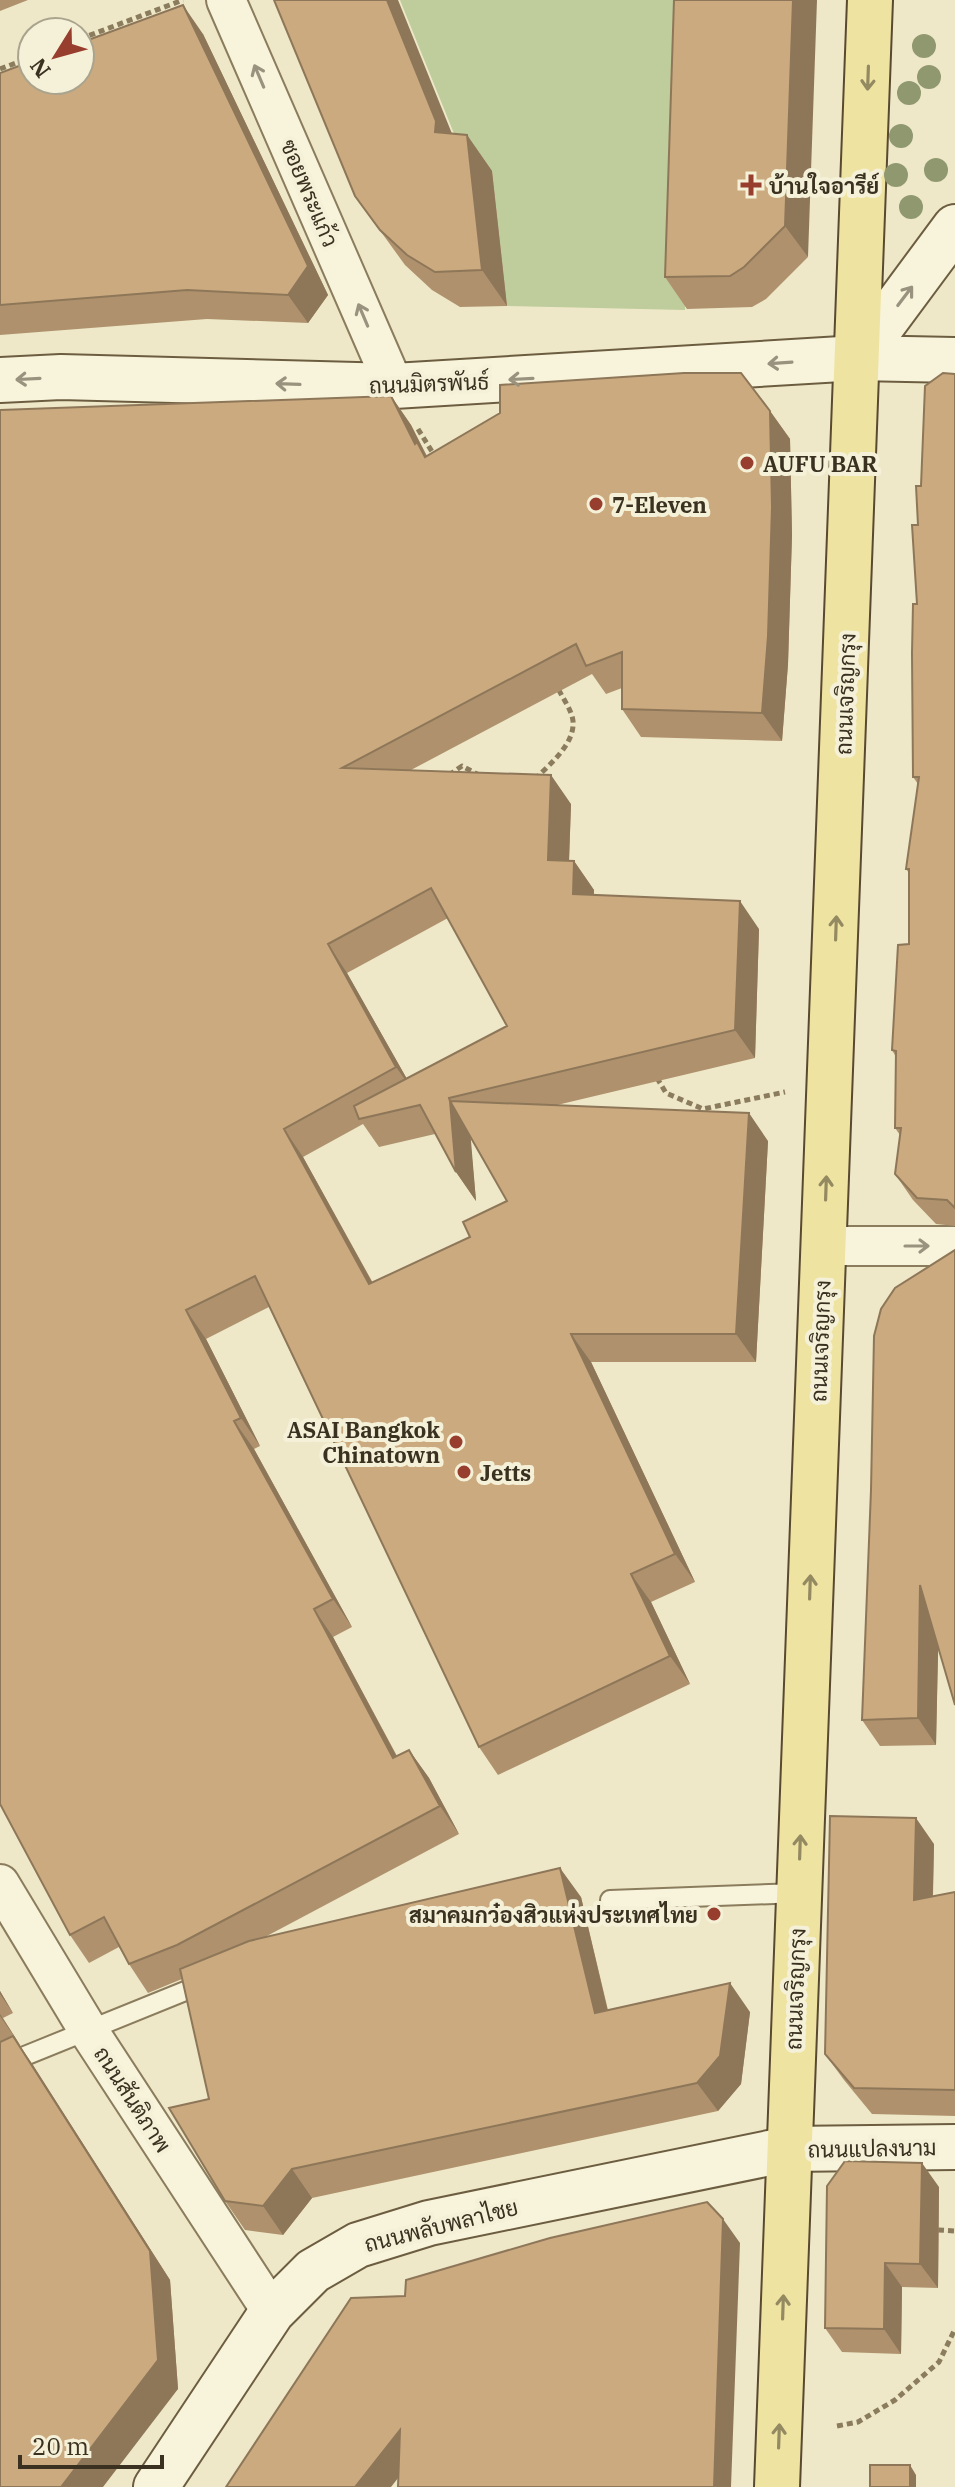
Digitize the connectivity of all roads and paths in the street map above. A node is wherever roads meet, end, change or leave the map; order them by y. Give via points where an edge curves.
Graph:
1 (183, 0) edge
2 (226, 0) edge
3 (870, 0) edge
4 (96, 33) edge
5 (955, 227) edge
6 (858, 358) junction
7 (955, 360) edge
8 (0, 380) edge
9 (394, 386) junction
10 (552, 673) edge
11 (439, 781) edge
12 (529, 784) edge
13 (488, 786) edge
14 (650, 1067) edge
15 (829, 1084) junction
16 (824, 1246) junction
17 (955, 1246) edge
18 (0, 1884) edge
19 (799, 1893) junction
20 (610, 1900) dead end
21 (221, 1976) edge
22 (88, 2030) junction
23 (0, 2066) edge
24 (955, 2147) edge
25 (789, 2149) junction
26 (938, 2230) dead end
27 (955, 2231) edge
28 (272, 2312) junction
29 (955, 2329) edge
30 (837, 2426) dead end
31 (156, 2487) edge
32 (777, 2487) edge

1 - 4 path
9 -> 2 street, ซอยพระแก้ว
3 -> 6 main road, ถนนเจริญกรุง
6 -> 5 street
6 - 7 street, ถนนมิตรพันธ์
6 -> 9 street, ถนนมิตรพันธ์
15 -> 6 main road, ถนนเจริญกรุง
9 -> 8 street, ถนนมิตรพันธ์
10 - 12 path via 573,720 570,737
11 - 13 path via 462,766 478,773
14 - 15 path via 666,1093 703,1109
16 -> 15 main road, ถนนเจริญกรุง
16 -> 17 street
19 -> 16 main road, ถนนเจริญกรุง
18 - 22 street, ถนนสันติภาพ
19 - 20 lane
19 - 25 main road, ถนนเจริญกรุง
21 - 22 lane
22 - 23 lane
22 - 28 street, ถนนสันติภาพ
24 - 25 street, ถนนแปลงนาม
25 - 28 street, ถนนพลับพลาไชย via 429,2223 358,2245 313,2271
32 -> 25 main road, ถนนเจริญกรุง
26 - 27 path
28 - 31 street, ถนนพลับพลาไชย
29 - 30 path via 939,2362 895,2400 858,2422

